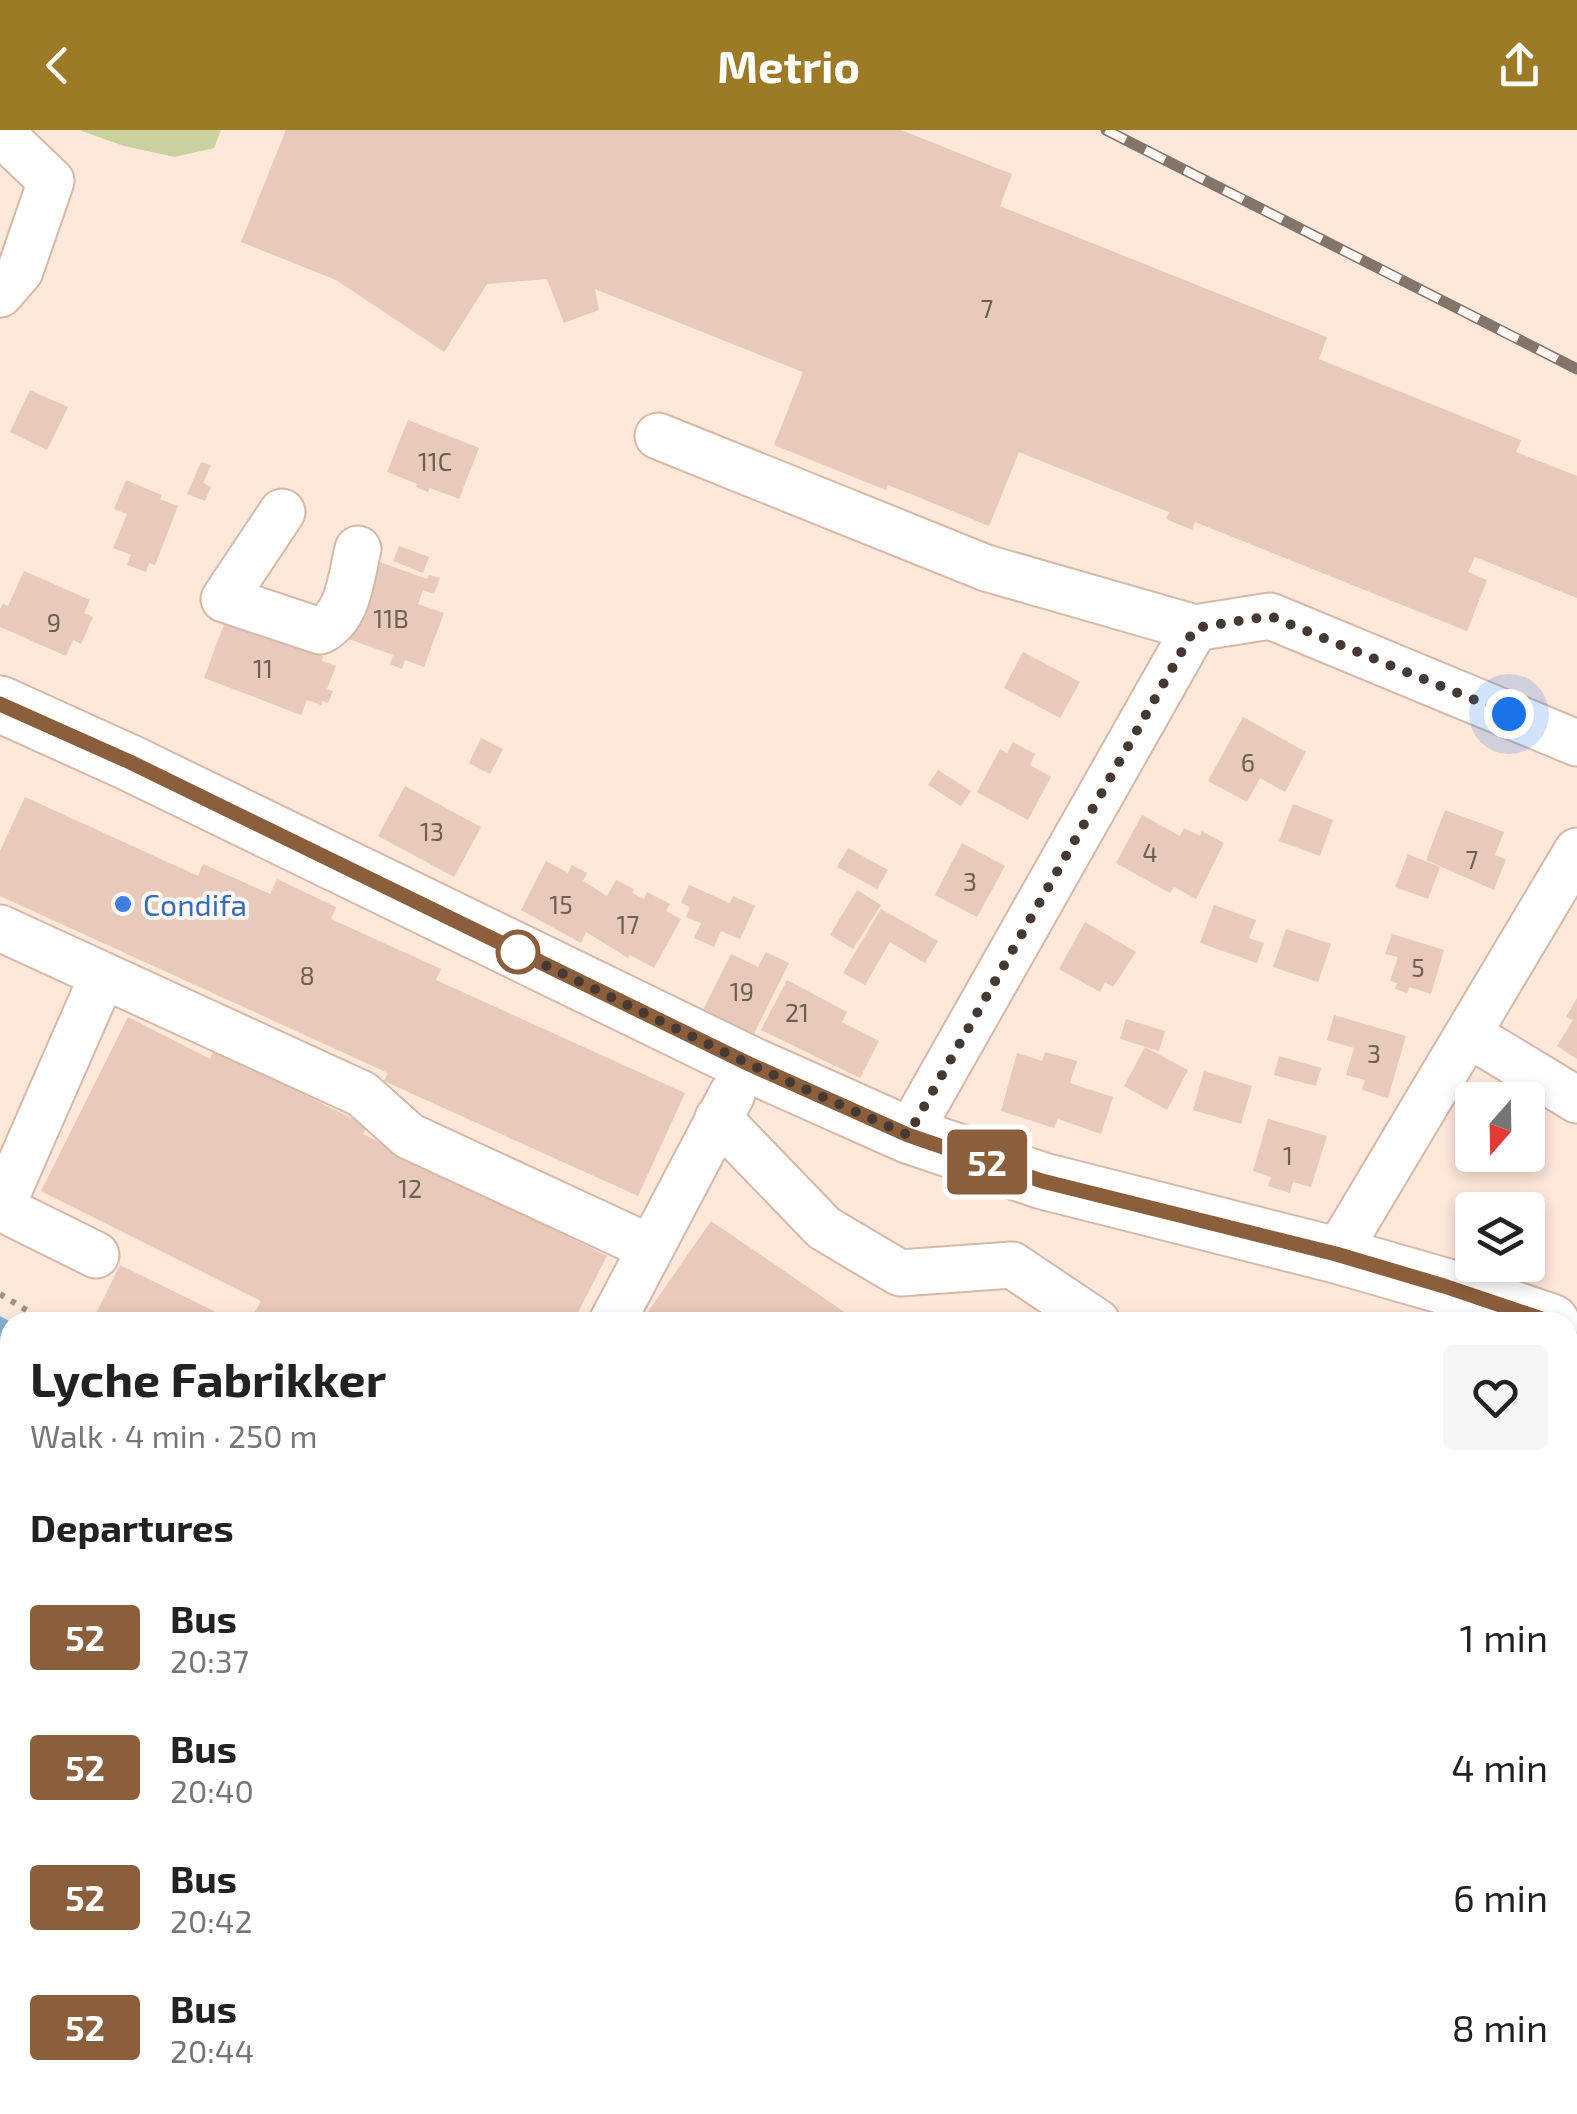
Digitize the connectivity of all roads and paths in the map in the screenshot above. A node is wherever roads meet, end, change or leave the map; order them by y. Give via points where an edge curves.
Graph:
1 (0, 132) edge
2 (0, 294) edge
3 (658, 436) dead end
4 (282, 512) dead end
5 (358, 550) dead end
6 (1195, 628) junction
7 (0, 704) edge
8 (1577, 743) edge
9 (1577, 851) edge
10 (0, 928) edge
11 (103, 975) junction
12 (1468, 1034) junction
13 (749, 1064) junction
14 (1577, 1100) edge
15 (718, 1118) junction
16 (908, 1135) junction
17 (650, 1248) junction
18 (1336, 1254) junction
19 (96, 1255) dead end
20 (0, 1294) edge
21 (30, 1312) edge
22 (617, 1312) edge
23 (1082, 1312) edge
24 (1506, 1312) edge

1 - 2 street via 51,182 20,271
3 - 6 street via 986,568
4 - 5 street via 224,599 320,631 337,619 347,598
6 - 8 street via 1270,616
6 - 16 street
7 - 13 main road
9 - 12 street
10 - 11 street
11 - 17 street via 362,1094 410,1136
11 - 19 street via 1,1208
12 - 14 street
12 - 18 street
13 - 15 street
13 - 16 main road
15 - 17 street
15 - 23 street via 824,1228 900,1273 1012,1265
16 - 18 main road via 1042,1181
17 - 22 street
18 - 24 main road
20 - 21 path

